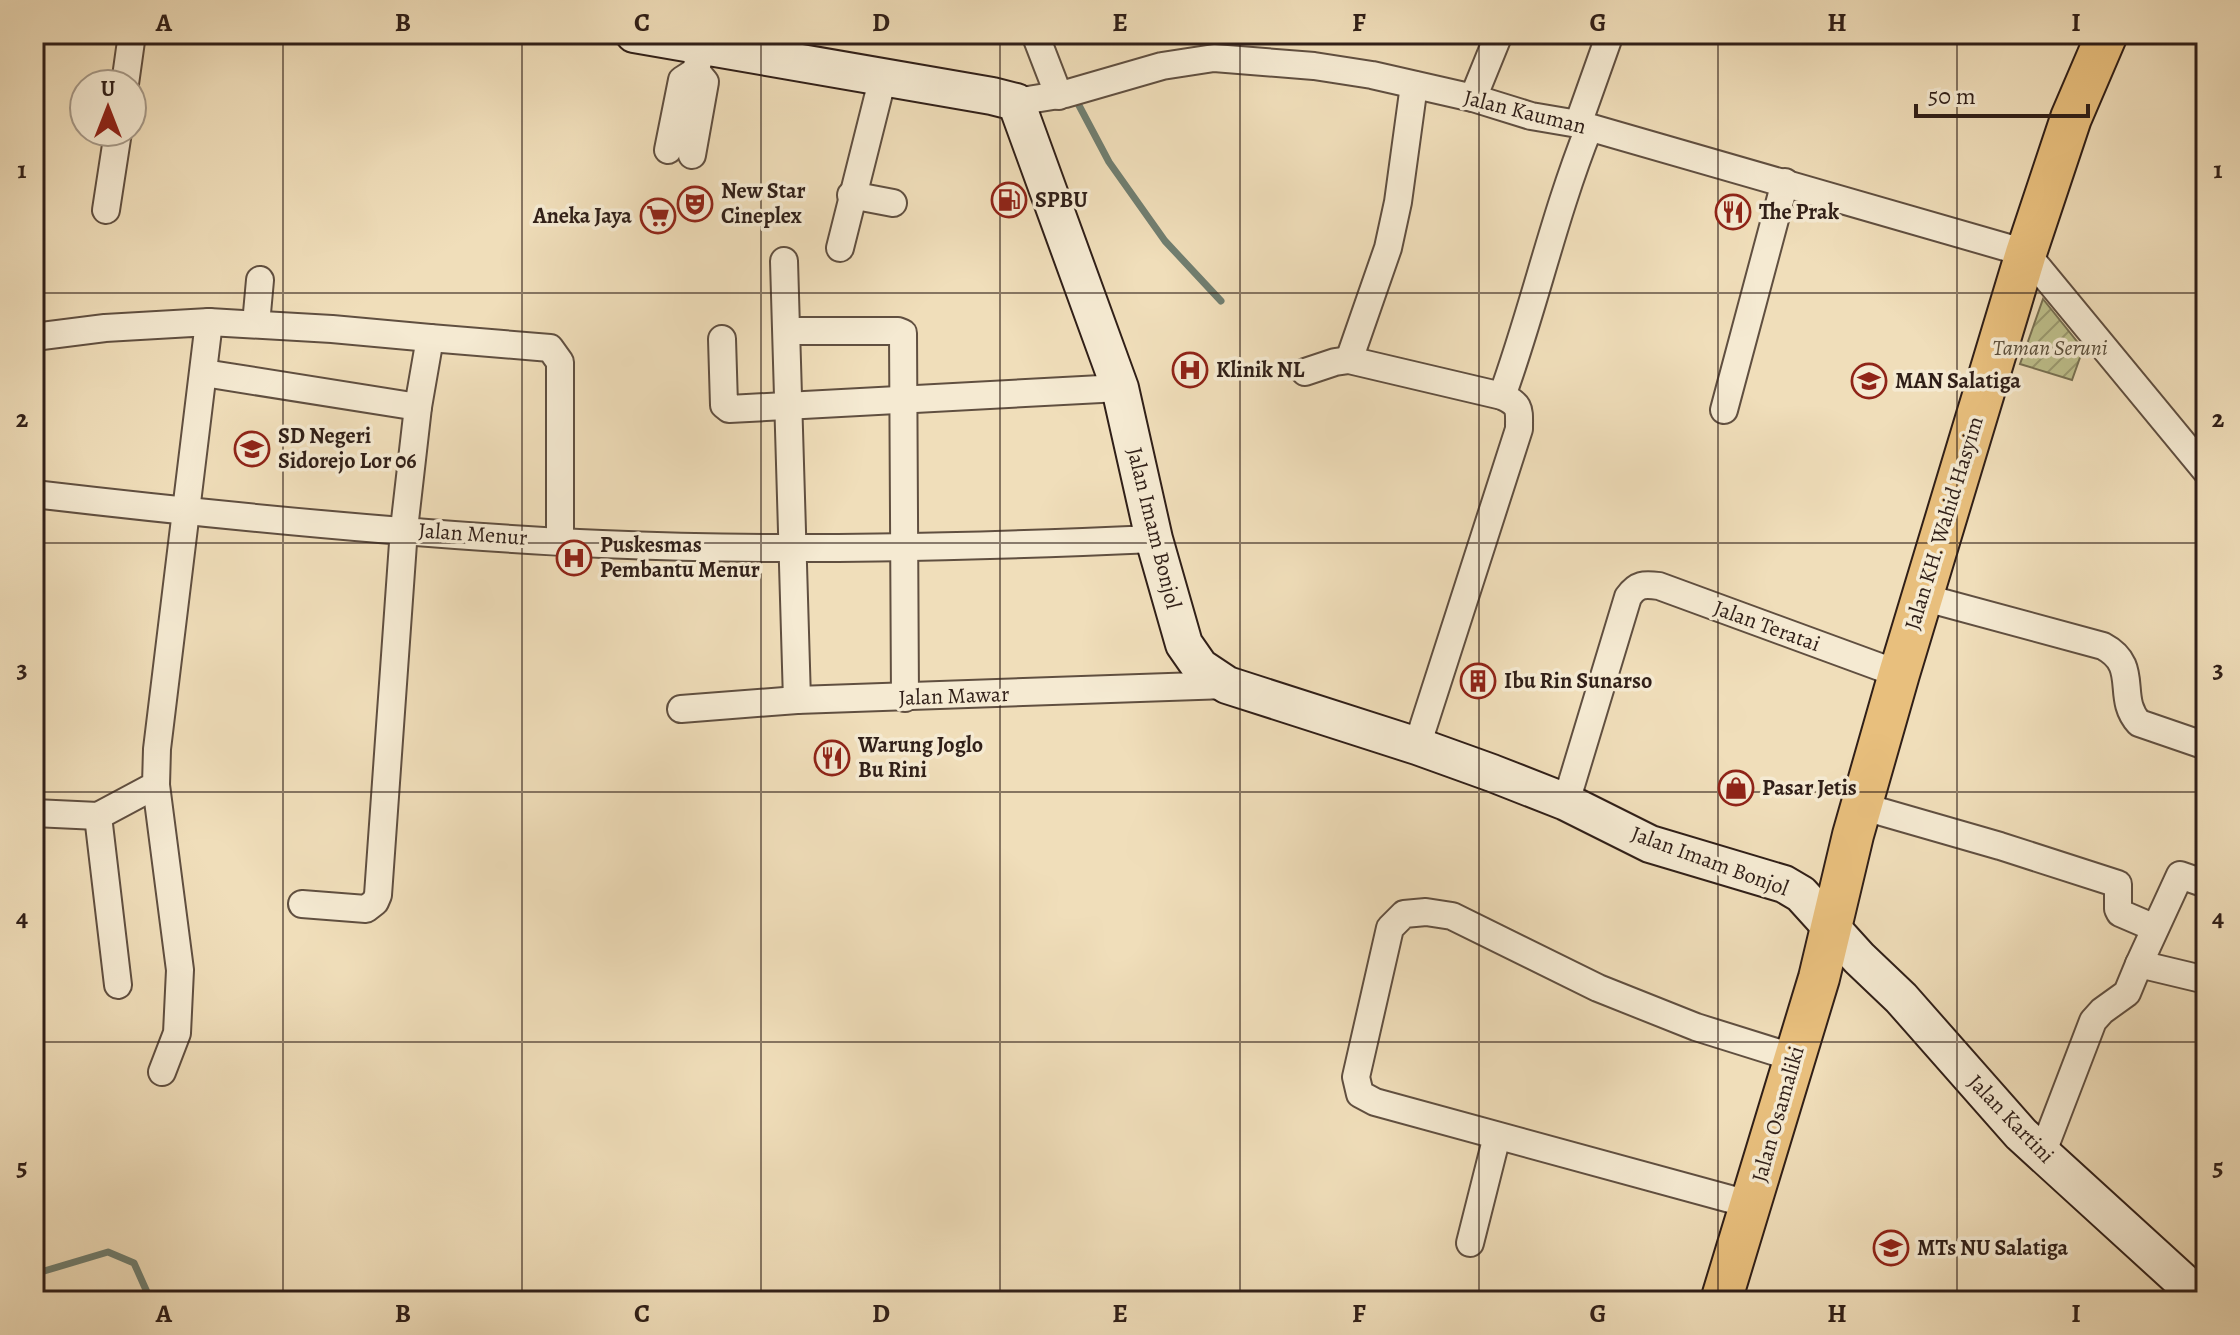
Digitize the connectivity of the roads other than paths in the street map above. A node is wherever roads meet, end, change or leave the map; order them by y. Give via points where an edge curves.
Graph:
1 (132, 34) edge
2 (634, 34) edge
3 (1035, 34) edge
4 (1499, 34) edge
5 (1610, 34) edge
6 (2107, 34) edge
7 (698, 58) junction
8 (127, 68) edge
9 (883, 77) junction
10 (1414, 85) junction
11 (1070, 93) junction
12 (1473, 98) junction
13 (1016, 102) junction
14 (1584, 126) junction
15 (116, 148) edge
16 (680, 153) dead end
17 (1785, 182) junction
18 (851, 195) junction
19 (893, 203) dead end
20 (106, 210) dead end
21 (840, 248) dead end
22 (2026, 253) junction
23 (784, 261) dead end
24 (260, 280) dead end
25 (209, 322) junction
26 (256, 324) junction
27 (787, 331) junction
28 (34, 337) edge
29 (430, 338) junction
30 (722, 339) dead end
31 (1349, 360) junction
32 (1305, 372) dead end
33 (204, 373) junction
34 (1120, 388) junction
35 (1502, 396) junction
36 (904, 399) junction
37 (789, 405) junction
38 (418, 407) junction
39 (1724, 410) dead end
40 (2206, 471) edge
41 (34, 494) edge
42 (187, 512) junction
43 (404, 529) junction
44 (1154, 539) junction
45 (560, 541) junction
46 (905, 546) junction
47 (794, 547) junction
48 (1922, 597) junction
49 (1899, 674) junction
50 (1227, 685) junction
51 (905, 698) junction
52 (797, 700) junction
53 (681, 709) dead end
54 (1417, 746) junction
55 (2206, 746) edge
56 (156, 785) junction
57 (1566, 802) junction
58 (1861, 806) junction
59 (34, 813) edge
60 (98, 816) junction
61 (2206, 884) edge
62 (302, 904) dead end
63 (1830, 926) junction
64 (2155, 928) junction
65 (2139, 964) junction
66 (2206, 980) edge
67 (118, 985) dead end
68 (1795, 1058) junction
69 (162, 1072) dead end
70 (1497, 1136) junction
71 (2042, 1154) junction
72 (1752, 1205) junction
73 (1470, 1243) dead end
74 (1721, 1301) edge
75 (2204, 1301) edge

1 - 8 street
2 - 7 main road
3 - 11 street
4 - 12 street
5 - 14 street
6 - 22 main road, Jalan KH. Wahid Hasyim via 2071,118
7 - 9 main road
7 - 16 street via 682,80
9 - 13 main road
9 - 18 street
10 - 11 street, Jalan Kauman via 1314,66 1214,58 1162,66
10 - 12 street, Jalan Kauman
10 - 31 street via 1388,248
11 - 13 street, Jalan Kauman
12 - 14 street, Jalan Kauman
13 - 34 main road, Jalan Imam Bonjol
14 - 17 street, Jalan Kauman
14 - 35 street
15 - 20 street
17 - 22 street, Jalan Kauman
17 - 39 street
18 - 19 street
18 - 21 street
22 - 40 street
22 - 48 main road, Jalan KH. Wahid Hasyim
23 - 27 street
24 - 26 street
25 - 26 street
25 - 28 street
25 - 33 street
26 - 29 street
27 - 36 street via 901,331
27 - 37 street
29 - 38 street
29 - 45 street via 555,352 560,362
30 - 37 street via 725,407
31 - 32 street
31 - 35 street
33 - 38 street
33 - 42 street
34 - 36 street
34 - 44 main road, Jalan Imam Bonjol
35 - 54 street via 1517,404 1519,429
36 - 37 street
36 - 46 street
37 - 47 street
38 - 43 street
41 - 42 street, Jalan Menur
42 - 43 street, Jalan Menur
42 - 56 street
43 - 45 street, Jalan Menur
43 - 62 street via 378,895 366,909
44 - 46 street, Jalan Menur
44 - 50 main road, Jalan Imam Bonjol via 1184,644 1200,667
45 - 47 street, Jalan Menur
46 - 47 street, Jalan Menur
46 - 51 street
47 - 52 street
48 - 49 main road, Jalan KH. Wahid Hasyim
48 - 55 street via 2103,646 2123,663 2128,706 2139,723
49 - 57 street, Jalan Teratai via 1659,586 1634,588
49 - 58 main road, Jalan KH. Wahid Hasyim
50 - 51 street, Jalan Mawar
50 - 54 main road, Jalan Imam Bonjol
51 - 52 street, Jalan Mawar
52 - 53 street, Jalan Mawar
54 - 57 main road, Jalan Imam Bonjol
56 - 60 street
56 - 69 street via 180,970 177,1033
57 - 63 main road, Jalan Imam Bonjol via 1650,844 1784,884 1801,894
58 - 63 main road, Jalan KH. Wahid Hasyim
58 - 64 street via 2118,884 2120,913
59 - 60 street
60 - 67 street
61 - 64 street via 2180,875
63 - 68 main road, Jalan Osamaliki
63 - 71 main road, Jalan Kartini
64 - 65 street
65 - 66 street
65 - 71 street via 2127,993 2093,1021
68 - 70 street via 1598,988 1452,916 1404,914 1390,928 1356,1077 1360,1094
68 - 72 main road, Jalan Osamaliki
70 - 72 street
70 - 73 street
71 - 75 main road, Jalan Kartini
72 - 74 main road, Jalan Osamaliki

